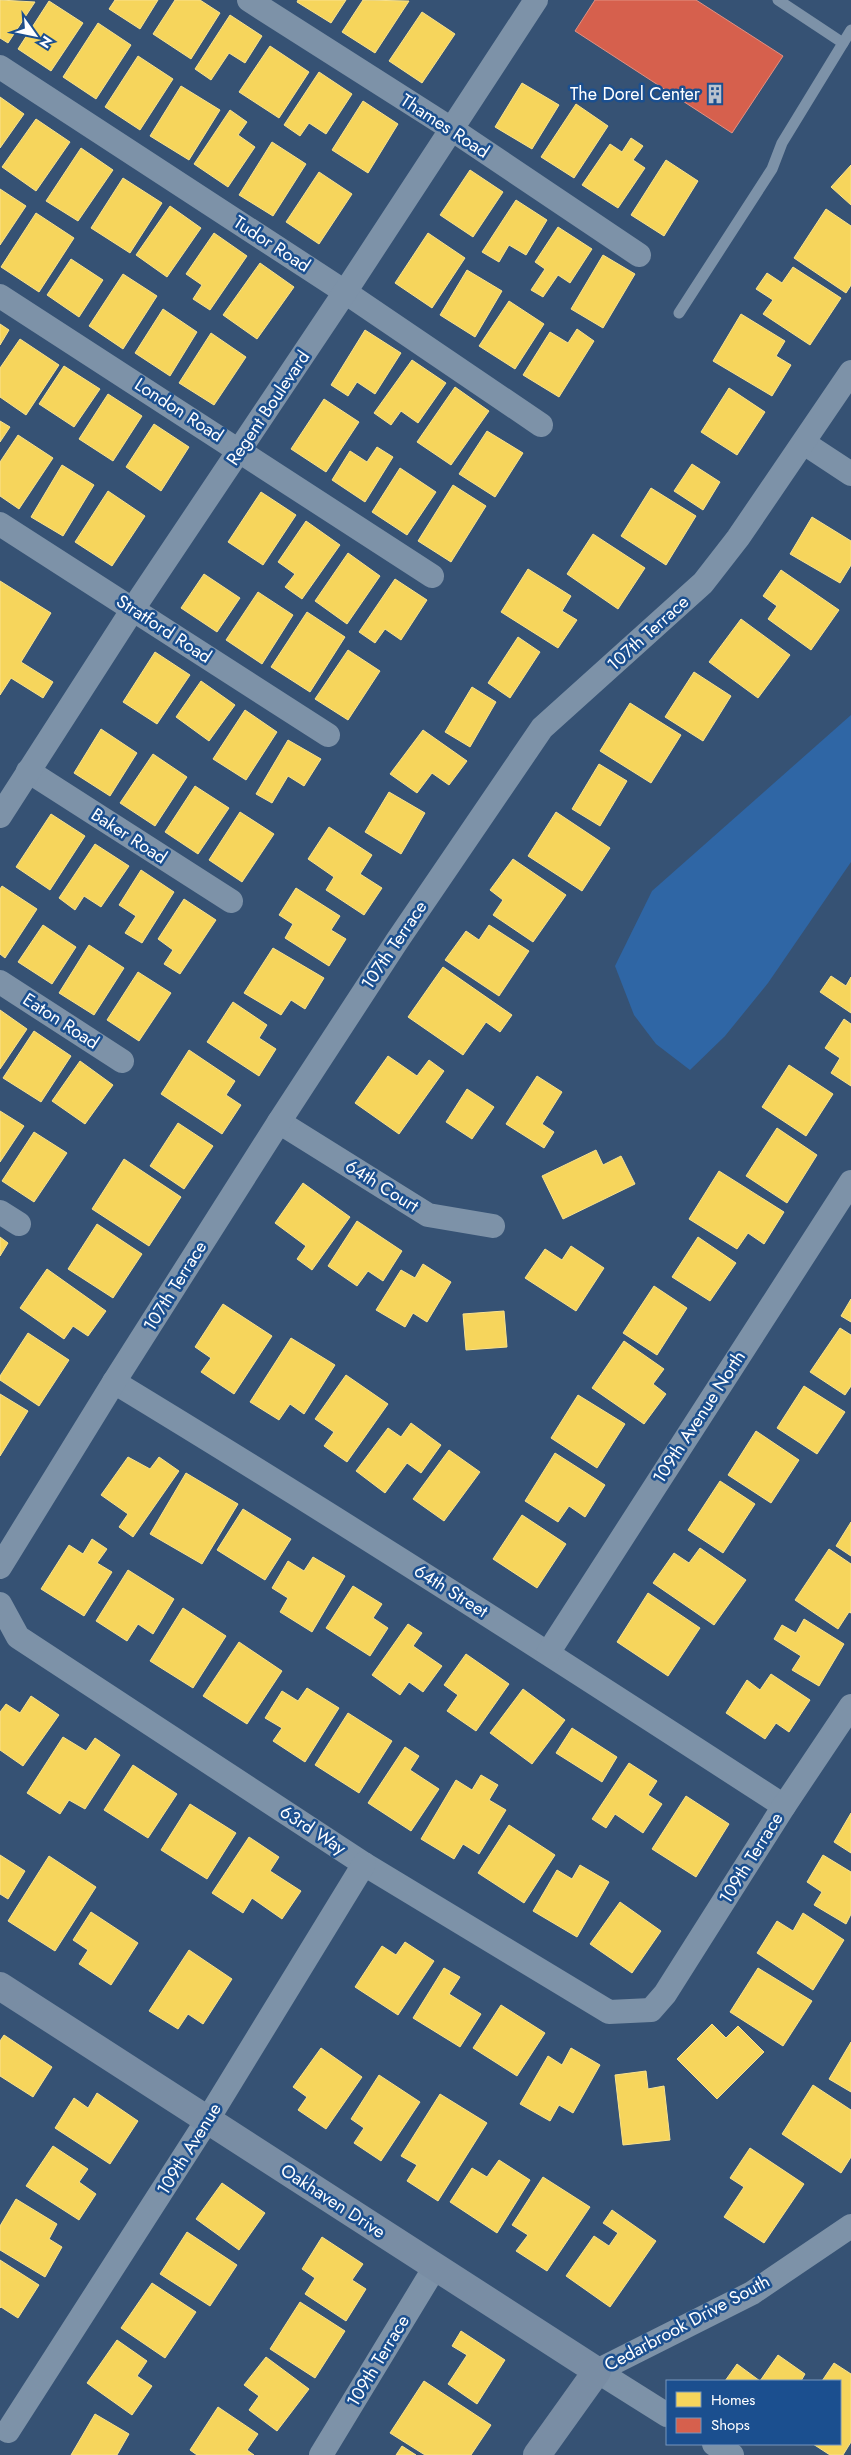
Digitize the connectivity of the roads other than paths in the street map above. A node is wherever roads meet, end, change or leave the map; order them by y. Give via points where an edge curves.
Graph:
1 (248, 0) edge
2 (535, 0) edge
3 (778, 0) edge
4 (851, 30) edge
5 (843, 43) junction
6 (0, 67) edge
7 (450, 128) junction
8 (639, 255) dead end
9 (346, 292) junction
10 (0, 296) edge
11 (679, 312) dead end
12 (851, 372) edge
13 (541, 425) dead end
14 (804, 443) junction
15 (240, 450) junction
16 (851, 474) edge
17 (0, 524) edge
18 (432, 576) dead end
19 (134, 609) junction
20 (328, 735) dead end
21 (28, 770) junction
22 (0, 816) edge
23 (231, 901) dead end
24 (0, 982) edge
25 (122, 1061) dead end
26 (279, 1122) junction
27 (851, 1182) edge
28 (493, 1226) dead end
29 (114, 1382) junction
30 (0, 1567) edge
31 (0, 1604) edge
32 (548, 1653) junction
33 (851, 1706) edge
34 (784, 1806) junction
35 (364, 1864) junction
36 (0, 1986) edge
37 (651, 2010) joint
38 (208, 2119) junction
39 (851, 2226) edge
40 (434, 2268) junction
41 (597, 2371) junction
42 (666, 2414) edge
43 (8, 2430) dead end
44 (716, 2445) edge
45 (321, 2455) edge
46 (537, 2455) edge
47 (732, 2455) edge

1 - 7 street, Thames Road
2 - 7 street, Regent Boulevard
3 - 5 lane
4 - 5 lane
5 - 11 lane via 782,143 772,169
6 - 9 street, Tudor Road
7 - 8 street, Thames Road
7 - 9 street, Regent Boulevard
9 - 13 street, Tudor Road
9 - 15 street, Regent Boulevard
10 - 15 street, London Road
12 - 14 street, 107th Terrace
14 - 16 street
14 - 26 street, 107th Terrace via 703,583 542,728 397,940
15 - 18 street, London Road
15 - 19 street, Regent Boulevard
17 - 19 street, Stratford Road
19 - 20 street, Stratford Road
19 - 21 street, Regent Boulevard
21 - 22 street, Regent Boulevard
21 - 23 street, Baker Road
24 - 25 street, Eaton Road
26 - 28 street, 64th Court via 428,1214
26 - 29 street, 107th Terrace
27 - 32 street, 109th Avenue North
29 - 30 street, 107th Terrace
29 - 32 street, 64th Street
31 - 35 street, 63rd Way via 18,1637
32 - 34 street, 64th Street
33 - 34 street, 109th Terrace
34 - 37 street, 109th Terrace via 665,1994
35 - 37 street, 63rd Way via 609,2012
35 - 38 street, 109th Avenue
36 - 38 street, Oakhaven Drive
38 - 40 street, Oakhaven Drive
38 - 43 street, 109th Avenue
39 - 41 street, Cedarbrook Drive South via 752,2293
40 - 41 street, Oakhaven Drive
40 - 45 street, 109th Terrace
41 - 42 street, Oakhaven Drive
41 - 46 street
44 - 47 street

